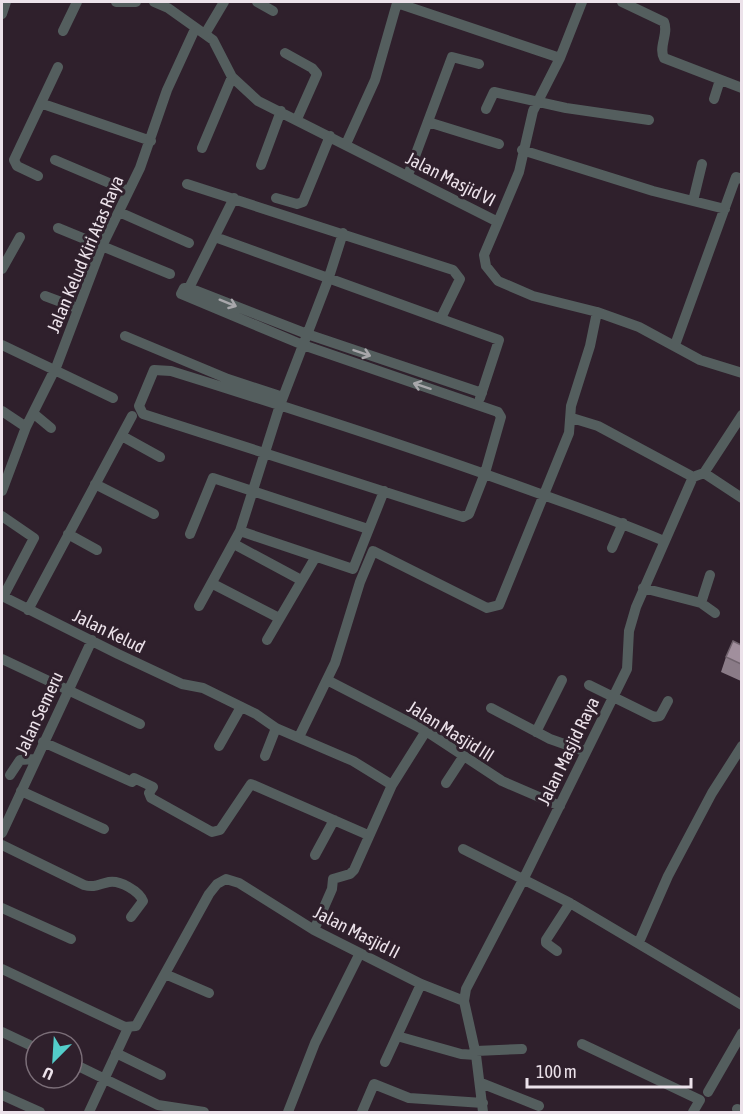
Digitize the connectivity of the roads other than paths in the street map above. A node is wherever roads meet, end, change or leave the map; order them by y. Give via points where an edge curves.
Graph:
1 (6, 2) edge
2 (77, 2) edge
3 (116, 2) edge
4 (135, 2) edge
5 (154, 2) edge
6 (224, 2) edge
7 (257, 2) edge
8 (395, 2) edge
9 (582, 2) edge
10 (621, 2) edge
11 (273, 11) dead end
12 (2, 14) edge
13 (63, 31) dead end
14 (200, 32) junction
15 (285, 53) dead end
16 (560, 58) junction
17 (479, 64) dead end
18 (58, 66) dead end
19 (232, 77) junction
20 (720, 80) junction
21 (741, 88) edge
22 (714, 99) dead end
23 (538, 101) junction
24 (43, 104) junction
25 (486, 109) dead end
26 (281, 111) junction
27 (297, 119) junction
28 (649, 120) dead end
29 (428, 122) junction
30 (330, 136) junction
31 (151, 141) junction
32 (346, 144) junction
33 (499, 144) dead end
34 (202, 148) dead end
35 (522, 150) junction
36 (55, 160) dead end
37 (413, 164) junction
38 (261, 165) dead end
39 (702, 165) dead end
40 (38, 176) dead end
41 (408, 176) junction
42 (741, 179) edge
43 (187, 184) dead end
44 (128, 191) junction
45 (482, 195) dead end
46 (234, 198) junction
47 (276, 198) dead end
48 (693, 201) junction
49 (725, 209) junction
50 (119, 212) junction
51 (498, 222) junction
52 (58, 228) dead end
53 (343, 232) junction
54 (20, 237) dead end
55 (215, 237) junction
56 (189, 243) dead end
57 (102, 246) junction
58 (2, 269) edge
59 (170, 274) dead end
60 (328, 280) junction
61 (45, 296) dead end
62 (78, 308) junction
63 (597, 312) junction
64 (441, 318) junction
65 (125, 336) dead end
66 (305, 340) junction
67 (2, 345) edge
68 (675, 345) junction
69 (54, 371) junction
70 (741, 373) edge
71 (113, 398) dead end
72 (480, 399) junction
73 (282, 401) junction
74 (2, 411) edge
75 (33, 413) junction
76 (741, 415) edge
77 (132, 416) dead end
78 (572, 418) junction
79 (26, 427) junction
80 (51, 428) dead end
81 (122, 436) junction
82 (265, 452) junction
83 (160, 457) dead end
84 (485, 473) junction
85 (699, 475) junction
86 (95, 484) junction
87 (2, 490) edge
88 (254, 490) junction
89 (384, 491) junction
90 (542, 494) junction
91 (741, 498) edge
92 (154, 514) dead end
93 (2, 516) edge
94 (623, 523) junction
95 (368, 529) junction
96 (240, 531) junction
97 (68, 534) junction
98 (190, 534) dead end
99 (664, 541) junction
100 (234, 544) junction
101 (612, 548) dead end
102 (97, 550) dead end
103 (315, 558) junction
104 (710, 575) dead end
105 (301, 580) junction
106 (213, 584) junction
107 (644, 588) junction
108 (2, 597) edge
109 (701, 603) junction
110 (199, 606) dead end
111 (28, 610) junction
112 (715, 613) dead end
113 (279, 618) junction
114 (92, 640) junction
115 (267, 640) dead end
116 (2, 659) edge
117 (327, 680) junction
118 (562, 680) dead end
119 (590, 685) dead end
120 (68, 692) junction
121 (613, 696) junction
122 (668, 701) dead end
123 (241, 707) junction
124 (491, 708) dead end
125 (140, 724) dead end
126 (276, 728) junction
127 (426, 731) junction
128 (536, 732) junction
129 (299, 737) junction
130 (44, 742) junction
131 (219, 746) dead end
132 (741, 746) edge
133 (584, 751) junction
134 (265, 756) dead end
135 (463, 757) junction
136 (35, 759) junction
137 (10, 775) dead end
138 (446, 783) dead end
139 (392, 785) junction
140 (21, 791) junction
141 (560, 806) junction
142 (334, 820) junction
143 (104, 829) dead end
144 (2, 833) edge
145 (368, 836) junction
146 (2, 845) edge
147 (463, 849) dead end
148 (315, 855) dead end
149 (524, 878) junction
150 (570, 903) junction
151 (2, 908) edge
152 (131, 917) dead end
153 (314, 930) junction
154 (71, 939) dead end
155 (639, 942) junction
156 (557, 951) dead end
157 (360, 953) junction
158 (2, 969) edge
159 (165, 974) junction
160 (421, 984) junction
161 (209, 993) dead end
162 (464, 1001) junction
163 (741, 1005) edge
164 (127, 1028) junction
165 (2, 1032) edge
166 (741, 1033) edge
167 (398, 1036) junction
168 (24, 1042) edge
169 (582, 1044) dead end
170 (522, 1049) dead end
171 (116, 1053) junction
172 (476, 1053) junction
173 (386, 1062) dead end
174 (84, 1068) edge
175 (160, 1075) dead end
176 (105, 1078) junction
177 (480, 1083) junction
178 (708, 1092) dead end
179 (2, 1095) edge
180 (539, 1106) dead end
181 (483, 1108) edge
182 (40, 1113) edge
183 (89, 1113) edge
184 (204, 1113) edge
185 (288, 1113) edge
186 (362, 1113) edge
187 (693, 1113) edge

1 - 12 street
2 - 13 street
3 - 4 street
5 - 14 street, Jalan Masjid VI
6 - 14 street, Jalan Kelud Kiri Atas Raya
7 - 11 street
8 - 16 street
8 - 32 street via 375,80
9 - 16 street
10 - 20 street via 664,22 664,58
14 - 19 street, Jalan Masjid VI via 213,40
14 - 31 street, Jalan Kelud Kiri Atas Raya via 167,90
15 - 27 street via 316,74
16 - 23 street
17 - 29 street via 452,57
18 - 24 street
19 - 26 street, Jalan Masjid VI via 258,101
19 - 34 street
20 - 21 street
20 - 22 street
23 - 25 street via 495,92
23 - 28 street
23 - 35 street
24 - 31 street
24 - 40 street via 14,160 17,166
26 - 27 street, Jalan Masjid VI
26 - 38 street
27 - 30 street, Jalan Masjid VI
29 - 33 street
29 - 37 street
30 - 32 street, Jalan Masjid VI
30 - 47 street via 303,202
31 - 44 street, Jalan Kelud Kiri Atas Raya
32 - 41 street, Jalan Masjid VI
35 - 48 street
35 - 51 street via 519,172
36 - 44 street
37 - 41 street
37 - 45 street
39 - 48 street
41 - 51 street, Jalan Masjid VI
42 - 49 street via 736,177
43 - 46 street
44 - 50 street, Jalan Kelud Kiri Atas Raya
46 - 53 street
46 - 55 street
48 - 49 street
49 - 68 street
50 - 56 street
50 - 57 street, Jalan Kelud Kiri Atas Raya
51 - 63 street, Jalan Masjid VI via 484,255 491,274 533,296
52 - 57 street
53 - 60 street
53 - 64 street via 457,272 460,279
54 - 58 street
55 - 60 street
55 - 66 street via 189,288
57 - 59 street
57 - 62 street, Jalan Kelud Kiri Atas Raya
60 - 64 street
60 - 66 street
61 - 62 street
62 - 69 street, Jalan Kelud Kiri Atas Raya
63 - 68 street, Jalan Masjid VI
63 - 78 street via 571,406
64 - 72 street via 499,340
65 - 73 street
66 - 72 street
66 - 73 street
67 - 69 street
68 - 70 street, Jalan Masjid VI via 700,360
69 - 71 street
69 - 75 street, Jalan Kelud Kiri Atas Raya
72 - 84 street via 501,417
73 - 82 street
73 - 82 street via 158,369 152,372 139,406 142,414
73 - 84 street
74 - 79 street
75 - 79 street, Jalan Kelud Kiri Atas Raya
75 - 80 street
76 - 85 street, Jalan Masjid Raya
77 - 81 street
78 - 85 street via 598,426
78 - 90 street
79 - 87 street, Jalan Kelud Kiri Atas Raya
81 - 83 street
81 - 86 street
82 - 88 street
82 - 89 street
84 - 89 street via 469,514 464,517
84 - 90 street
85 - 91 street
85 - 99 street, Jalan Masjid Raya
86 - 92 street
86 - 97 street
88 - 95 street
88 - 96 street
88 - 98 street via 211,479
89 - 95 street
90 - 94 street
90 - 117 street via 497,608 486,608 373,551
93 - 108 street via 34,538
94 - 99 street
94 - 101 street
95 - 103 street via 352,569
96 - 100 street
96 - 103 street
97 - 102 street
97 - 111 street
99 - 107 street, Jalan Masjid Raya
100 - 105 street
100 - 106 street
103 - 105 street
104 - 109 street
105 - 113 street
106 - 110 street
106 - 113 street
107 - 109 street
107 - 121 street, Jalan Masjid Raya via 629,631 627,669
108 - 111 street, Jalan Kelud
109 - 112 street
111 - 114 street, Jalan Kelud
113 - 115 street
114 - 120 street, Jalan Semeru
114 - 123 street, Jalan Kelud via 182,684 203,688
116 - 120 street
117 - 127 street, Jalan Masjid III
117 - 129 street
118 - 128 street
119 - 121 street
120 - 125 street
120 - 130 street, Jalan Semeru
121 - 122 street via 657,717
121 - 133 street, Jalan Masjid Raya
123 - 126 street
123 - 131 street
124 - 128 street
126 - 129 street
126 - 134 street
127 - 135 street, Jalan Masjid III
127 - 139 street
128 - 133 street
129 - 139 street via 353,761
130 - 136 street, Jalan Semeru
130 - 142 street via 119,777 153,786 151,798 212,832 220,830 251,784
132 - 155 street via 674,865
133 - 141 street, Jalan Masjid Raya
135 - 138 street
135 - 141 street, Jalan Masjid III via 502,782
136 - 137 street via 20,760
136 - 140 street, Jalan Semeru
139 - 145 street
140 - 143 street
140 - 144 street, Jalan Semeru
141 - 149 street, Jalan Masjid Raya
142 - 145 street
142 - 148 street
145 - 153 street via 353,872 333,879
146 - 152 street via 84,885 92,887 113,881 132,890 143,900
147 - 149 street
149 - 150 street
149 - 162 street, Jalan Masjid Raya via 471,976
150 - 155 street
150 - 156 street via 546,940
151 - 154 street
153 - 157 street, Jalan Masjid II
153 - 159 street, Jalan Masjid II via 239,883 226,879 217,884
155 - 163 street
157 - 160 street, Jalan Masjid II
157 - 185 street via 315,1043
158 - 164 street
159 - 161 street
159 - 164 street via 136,1026
160 - 162 street, Jalan Masjid II
160 - 167 street
162 - 172 street
164 - 171 street
165 - 168 street
166 - 178 street
167 - 172 street via 461,1054
167 - 173 street
169 - 187 street via 700,1100
170 - 172 street
171 - 175 street
171 - 176 street
172 - 177 street
174 - 176 street
176 - 183 street
176 - 184 street via 158,1105
177 - 180 street
177 - 181 street
179 - 182 street
181 - 186 street via 409,1098 374,1084

